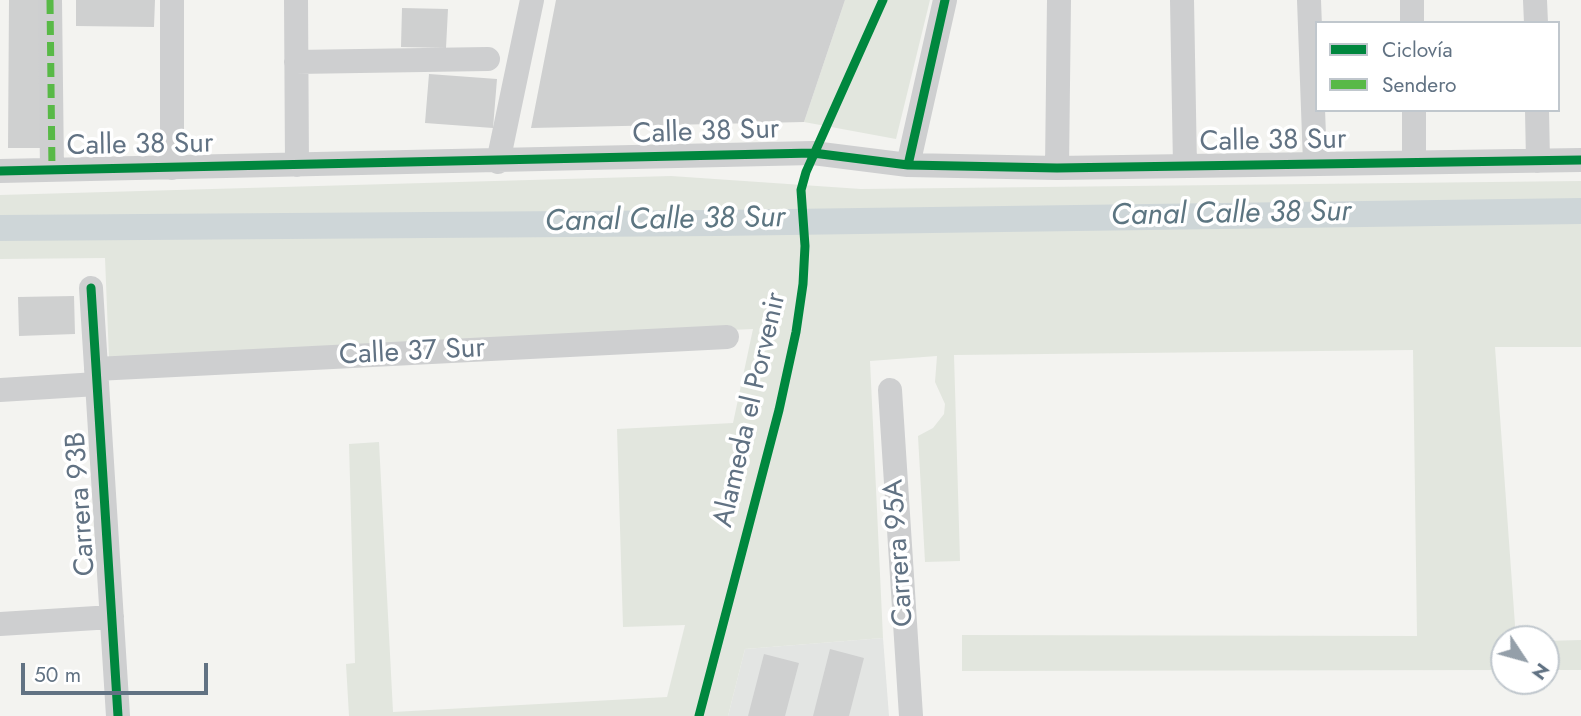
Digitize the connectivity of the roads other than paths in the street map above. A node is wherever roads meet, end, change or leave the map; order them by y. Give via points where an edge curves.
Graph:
1 (50, 0) edge
2 (172, 0) edge
3 (296, 0) edge
4 (532, 0) edge
5 (945, 0) edge
6 (1059, 0) edge
7 (1182, 0) edge
8 (1309, 0) edge
9 (1412, 0) edge
10 (1535, 0) edge
11 (1412, 21) edge
12 (1535, 21) edge
13 (488, 59) dead end
14 (296, 62) junction
15 (1414, 112) edge
16 (1537, 112) edge
17 (1581, 160) edge
18 (1538, 161) junction
19 (498, 162) junction
20 (1414, 162) junction
21 (1315, 163) junction
22 (297, 165) junction
23 (908, 165) junction
24 (1185, 166) junction
25 (172, 168) junction
26 (1057, 168) junction
27 (52, 170) junction
28 (0, 171) edge
29 (91, 288) dead end
30 (727, 337) dead end
31 (97, 377) junction
32 (0, 390) edge
33 (890, 390) dead end
34 (112, 617) junction
35 (0, 624) edge
36 (118, 716) edge
37 (911, 716) edge

1 - 27 street
2 - 25 street
3 - 14 street
4 - 19 street
5 - 23 street
6 - 26 street
7 - 24 street
8 - 21 street
9 - 11 street
10 - 12 street
13 - 14 street
14 - 22 street
15 - 20 street
16 - 18 street
17 - 18 street, Calle 38 Sur
18 - 20 street, Calle 38 Sur
19 - 22 street, Calle 38 Sur
19 - 23 street, Calle 38 Sur via 813,153
20 - 21 street, Calle 38 Sur
21 - 24 street, Calle 38 Sur
22 - 25 street, Calle 38 Sur
23 - 26 street, Calle 38 Sur
24 - 26 street, Calle 38 Sur
25 - 27 street, Calle 38 Sur
27 - 28 street, Calle 38 Sur
29 - 31 street, Carrera 93B
30 - 31 street, Calle 37 Sur
31 - 32 street, Calle 37 Sur
31 - 34 street, Carrera 93B
33 - 37 street, Carrera 95A
34 - 35 street
34 - 36 street, Carrera 93B

